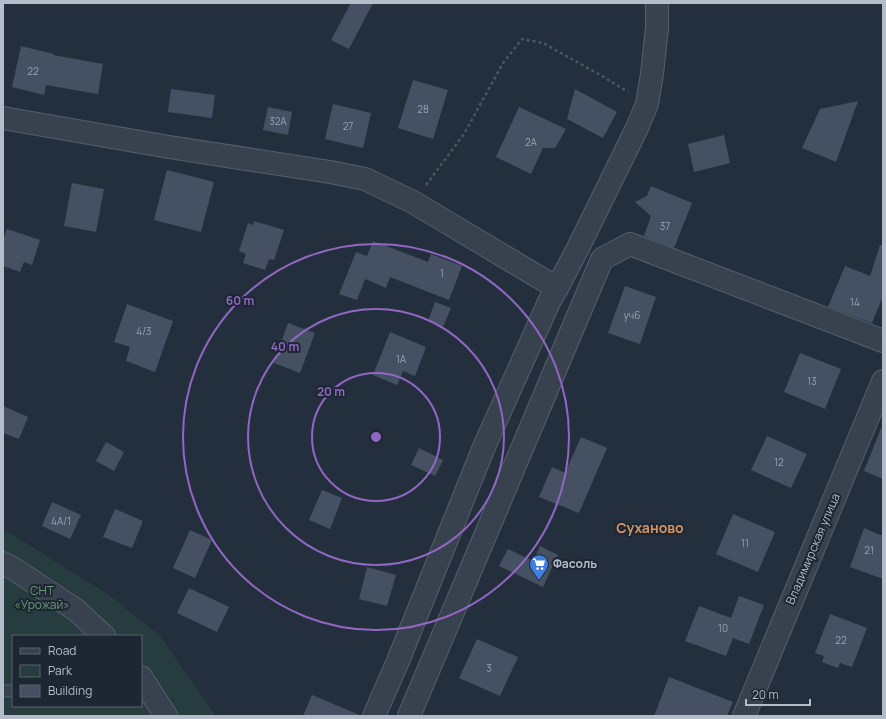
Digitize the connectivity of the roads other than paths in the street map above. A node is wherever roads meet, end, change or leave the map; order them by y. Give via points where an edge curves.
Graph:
1 (657, 3) edge
2 (3, 118) edge
3 (557, 288) junction
4 (883, 341) edge
5 (883, 381) edge
6 (3, 563) edge
7 (103, 635) edge
8 (142, 679) edge
9 (166, 716) edge
10 (374, 716) edge
11 (409, 716) edge
12 (744, 716) edge

1 - 3 street via 654,58 647,104
2 - 3 street via 365,179 413,202
3 - 10 street via 484,447
4 - 11 street via 630,244 602,259
5 - 12 street, Владимирская улица
6 - 7 street via 76,610
8 - 9 street

